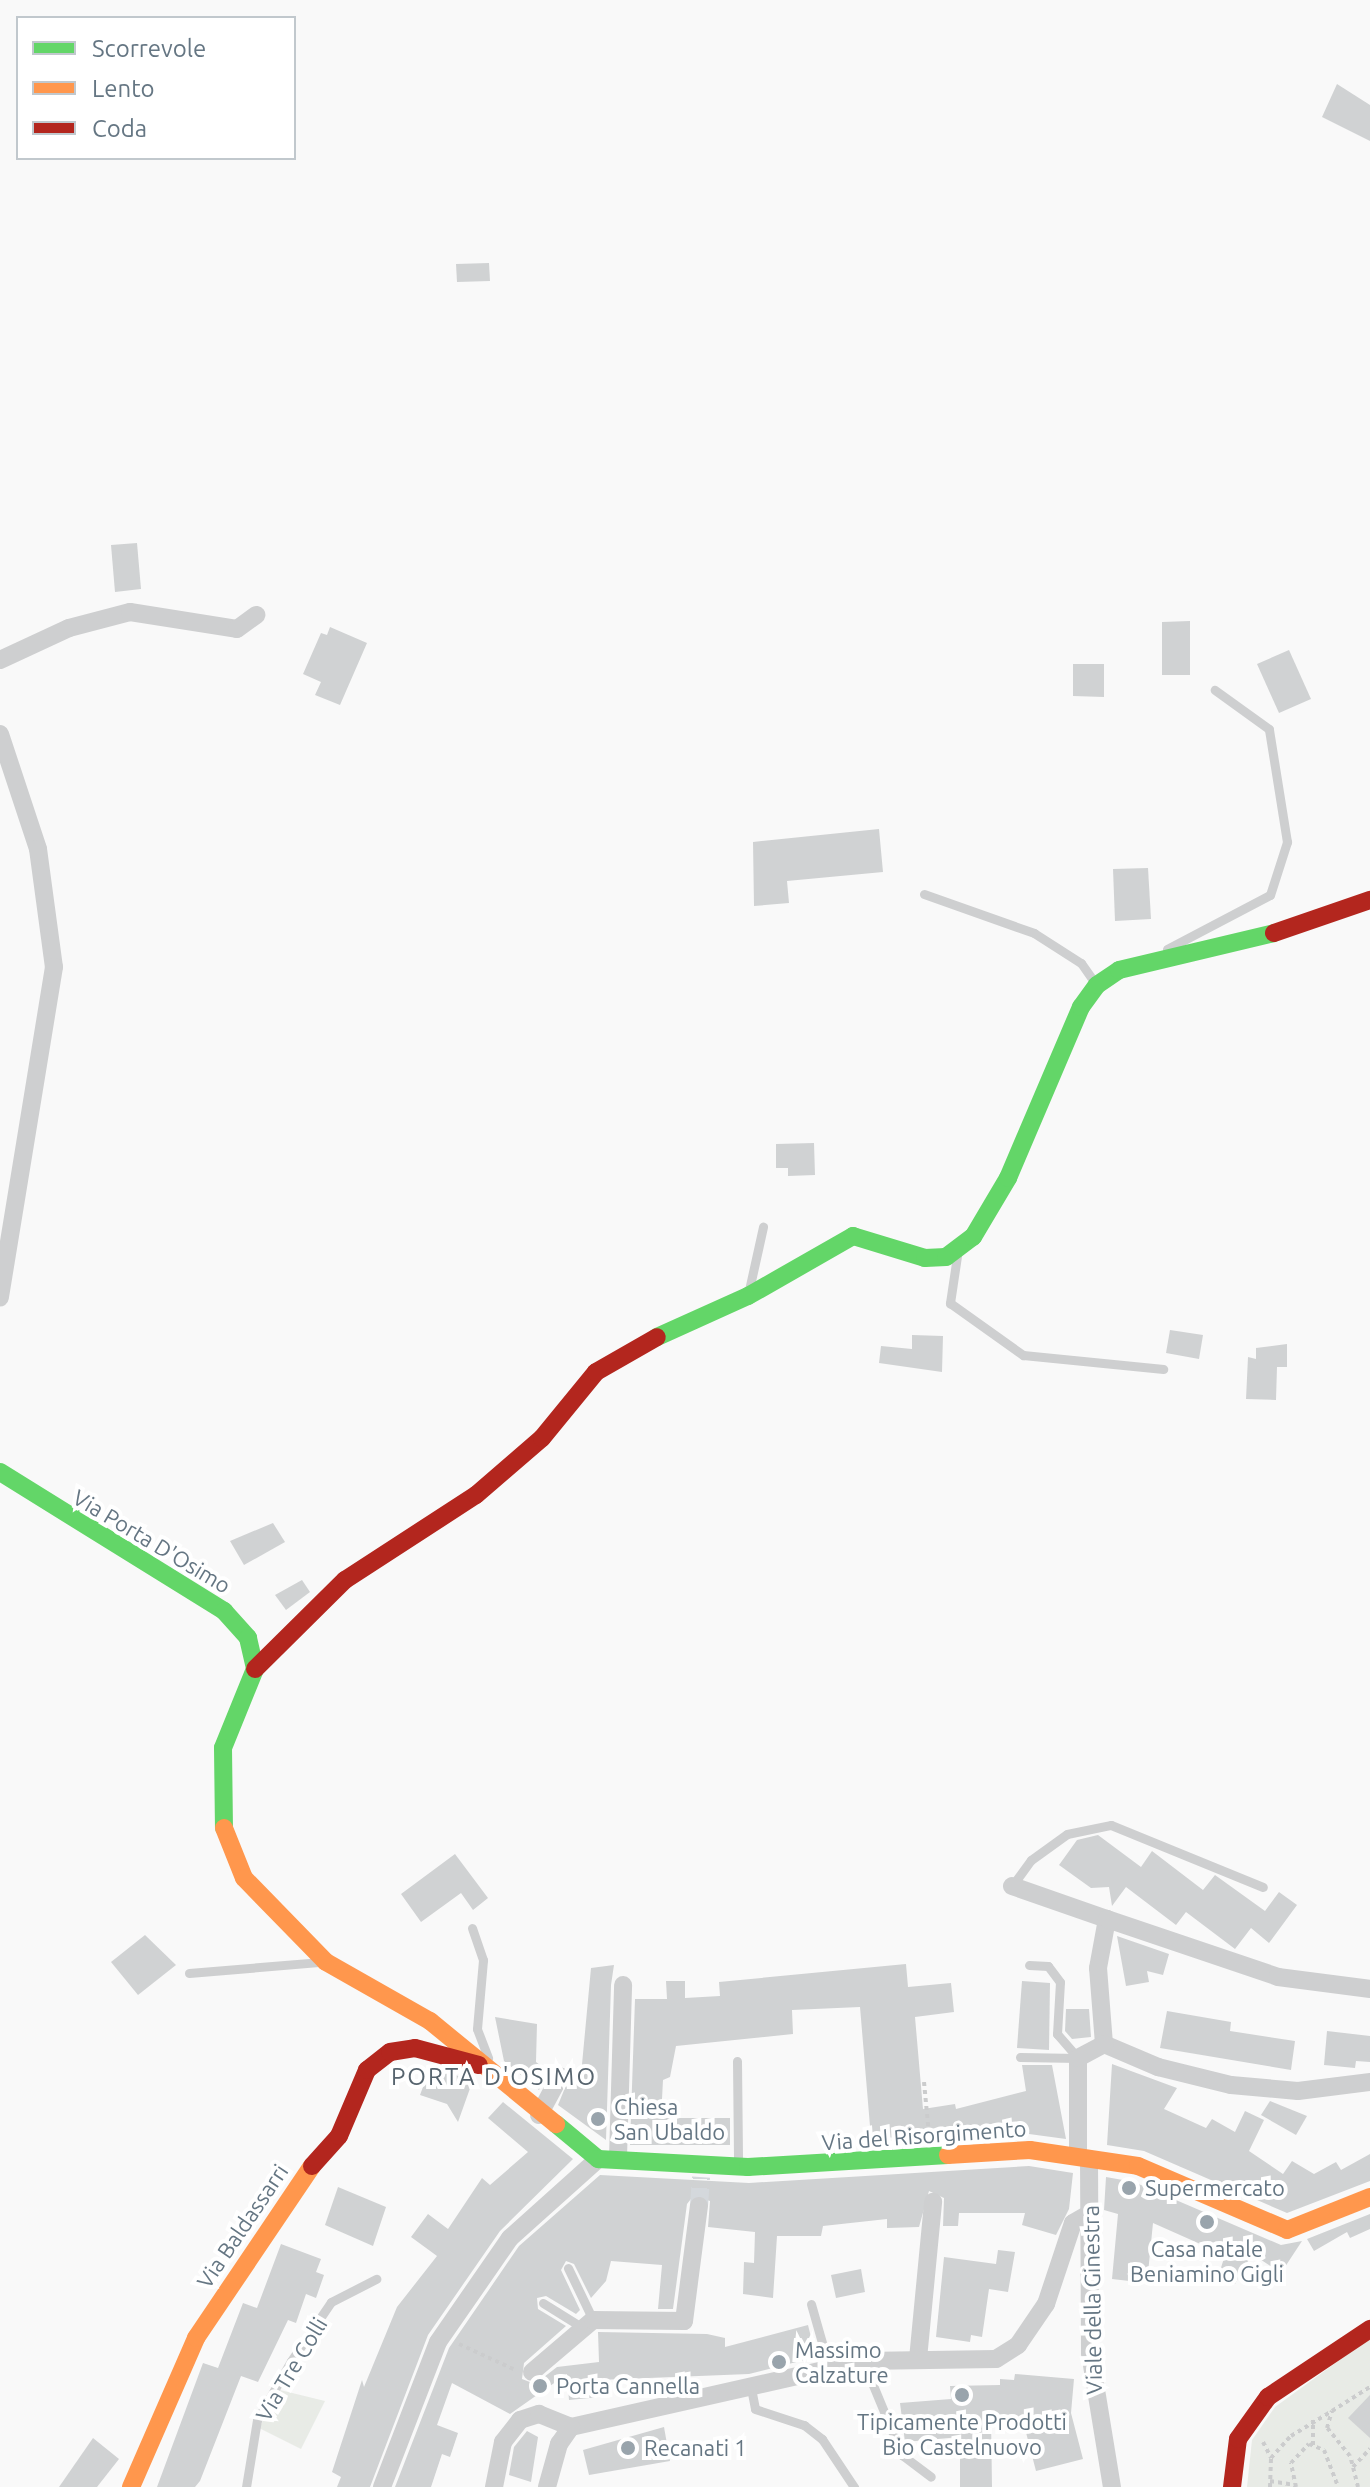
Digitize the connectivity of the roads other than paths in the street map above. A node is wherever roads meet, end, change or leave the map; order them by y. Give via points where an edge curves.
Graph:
1 (256, 615) dead end
2 (0, 660) edge
3 (1215, 690) dead end
4 (0, 734) edge
5 (924, 894) dead end
6 (1370, 900) edge
7 (1141, 966) junction
8 (1097, 985) junction
9 (763, 1227) dead end
10 (958, 1249) junction
11 (748, 1296) junction
12 (0, 1298) edge
13 (1163, 1369) dead end
14 (0, 1472) edge
15 (255, 1669) junction
16 (1012, 1886) joint
17 (1263, 1887) dead end
18 (1107, 1919) junction
19 (472, 1928) dead end
20 (326, 1962) junction
21 (1029, 1965) dead end
22 (189, 1973) dead end
23 (623, 1985) dead end
24 (1370, 1989) edge
25 (1104, 2044) junction
26 (1020, 2057) dead end
27 (1078, 2058) junction
28 (737, 2061) dead end
29 (490, 2070) junction
30 (560, 2076) dead end
31 (1370, 2082) edge
32 (539, 2115) junction
33 (618, 2157) junction
34 (1083, 2157) junction
35 (598, 2159) junction
36 (738, 2167) junction
37 (1370, 2197) edge
38 (933, 2202) dead end
39 (699, 2206) tunnel mouth
40 (1090, 2213) junction
41 (568, 2268) dead end
42 (376, 2279) dead end
43 (543, 2303) dead end
44 (811, 2304) dead end
45 (587, 2323) junction
46 (1370, 2329) edge
47 (918, 2359) junction
48 (863, 2361) junction
49 (829, 2367) junction
50 (532, 2372) road end
51 (751, 2388) junction
52 (571, 2427) junction
53 (931, 2477) dead end
54 (131, 2487) edge
55 (246, 2487) edge
56 (382, 2487) edge
57 (494, 2487) edge
58 (547, 2487) edge
59 (854, 2487) edge
60 (1112, 2487) edge
61 (1232, 2487) edge

1 - 2 street via 237,629 130,612 69,628
3 - 7 lane via 1269,729 1287,842 1270,895 1203,925
4 - 12 street via 38,849 54,967
5 - 8 lane via 1034,933 1081,963
6 - 7 street via 1287,930
7 - 8 street
8 - 10 street via 1081,1007 1008,1178 973,1237
9 - 11 lane
10 - 11 street via 946,1257 925,1258 853,1236
10 - 13 lane via 950,1303 1023,1355
11 - 15 street via 630,1349 596,1372 542,1438 476,1495 345,1580
14 - 15 street, Via Porta D'Osimo via 224,1611 248,1638
15 - 20 street via 223,1748 220,1818 244,1878
16 - 17 lane via 1031,1860 1067,1834 1111,1825
16 - 18 street
18 - 24 street via 1278,1977
18 - 25 street via 1098,1968
19 - 29 lane via 483,1960 477,2029
20 - 22 lane
20 - 29 street via 430,2021
21 - 27 lane via 1048,1966 1060,1982 1057,2034
23 - 33 street
25 - 27 street
25 - 31 street via 1231,2085 1298,2091
26 - 27 lane
27 - 34 street, Viale della Ginestra
28 - 36 lane
29 - 32 street
29 - 54 street, Via Baldassarri via 415,2048 390,2052 367,2070 339,2136 295,2185 196,2338
30 - 32 street
32 - 35 street
33 - 35 street, Via del Risorgimento
33 - 36 street, Via del Risorgimento via 701,2172
34 - 36 street, Via del Risorgimento via 1004,2150
34 - 37 street, Via del Risorgimento via 1138,2166 1287,2230
34 - 40 street, Viale della Ginestra
35 - 56 street via 510,2238 442,2336
38 - 47 street
39 - 45 street via 684,2321
40 - 47 street via 1073,2223 1046,2304 1018,2345 996,2359
40 - 60 street, Viale della Ginestra via 1090,2353
41 - 45 lane
42 - 55 lane, Via Tre Colli via 331,2302 291,2361 257,2420
43 - 45 lane
44 - 49 lane
45 - 50 street
46 - 61 street via 1268,2397 1238,2439
47 - 48 street
48 - 49 street
48 - 53 lane via 902,2455
49 - 51 street
51 - 52 street
51 - 59 lane via 755,2409 804,2425 822,2439
52 - 57 street via 539,2414 520,2420 503,2442
52 - 58 street via 559,2444

